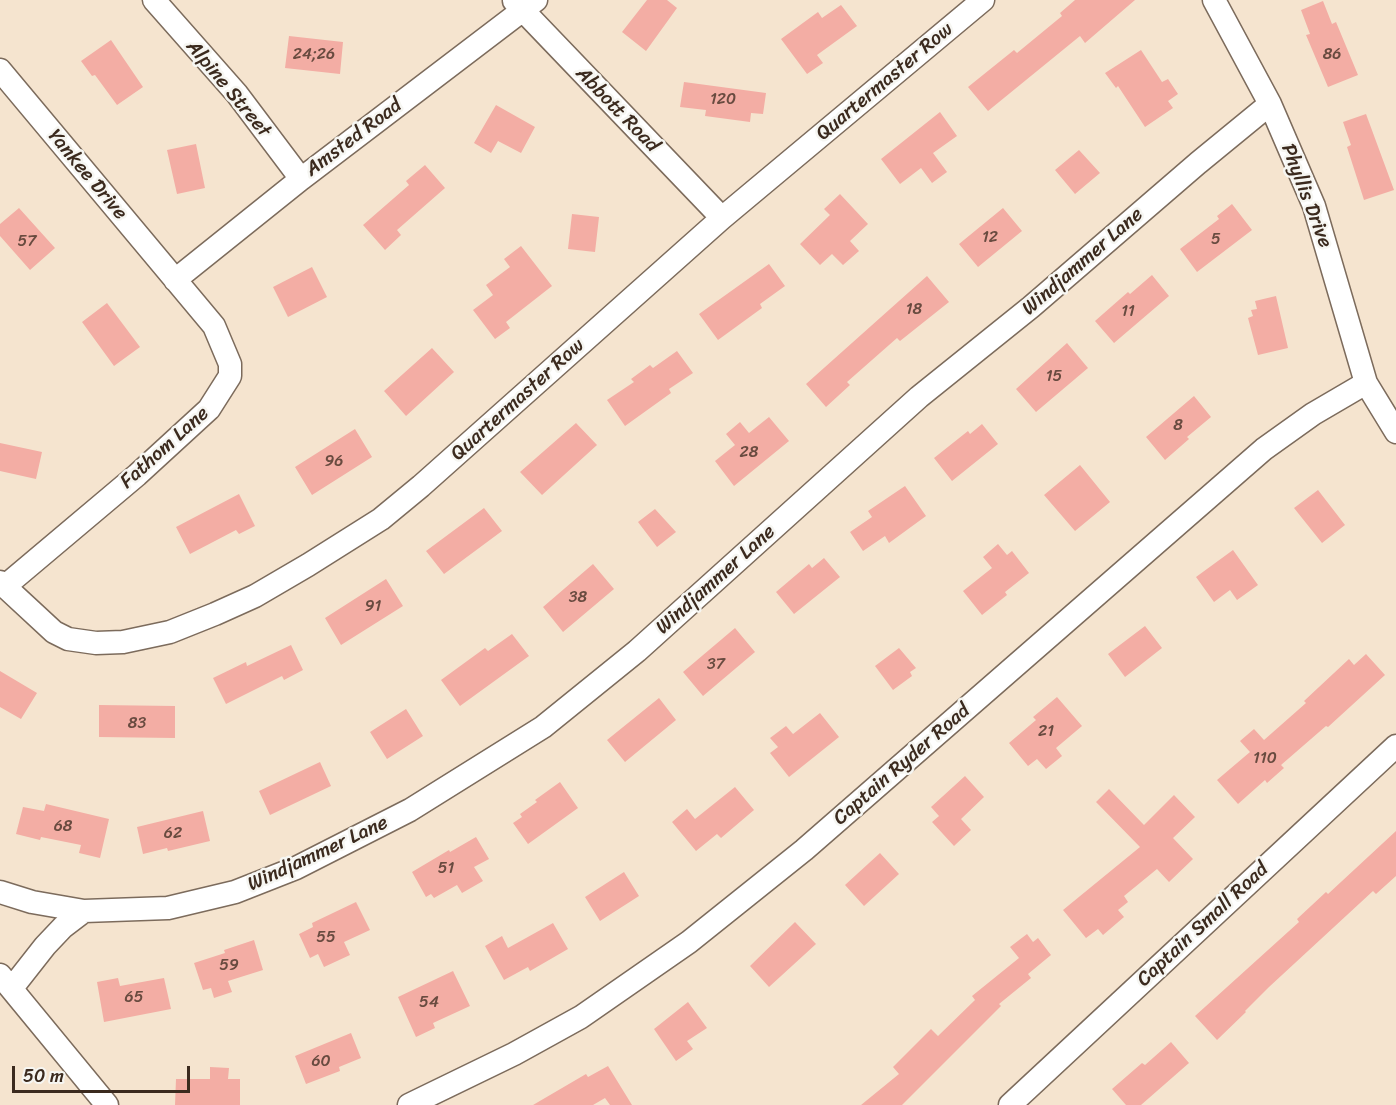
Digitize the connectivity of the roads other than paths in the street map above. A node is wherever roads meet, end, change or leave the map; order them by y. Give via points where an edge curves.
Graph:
1 (154, 0) edge
2 (983, 0) edge
3 (1214, 0) edge
4 (524, 4) edge
5 (0, 70) edge
6 (1270, 104) junction
7 (301, 179) junction
8 (722, 218) junction
9 (174, 280) junction
10 (1366, 383) junction
11 (1396, 432) edge
12 (2, 585) edge
13 (1396, 746) edge
14 (0, 892) edge
15 (84, 910) junction
16 (6, 982) edge
17 (107, 1105) edge
18 (409, 1105) edge
19 (1010, 1105) edge

1 - 7 street, Alpine Street via 237,94
2 - 8 street, Quartermaster Row
3 - 6 street, Phyllis Drive
4 - 7 street, Amsted Road
4 - 8 street, Abbott Road
5 - 9 street, Yankee Drive
6 - 10 street, Phyllis Drive via 1314,207
6 - 15 street, Windjammer Lane via 919,397 637,651 543,727 410,810 296,868 235,892 168,908
7 - 9 street, Amsted Road
8 - 12 street, Quartermaster Row via 381,519 255,596 170,632 96,643 68,639 54,632
9 - 12 street, Fathom Lane via 214,326 223,344 230,376 222,391 209,409 137,475
10 - 11 street, Phyllis Drive
10 - 18 street, Captain Ryder Road via 1264,449 804,850 689,942 581,1017
13 - 19 street, Captain Small Road
14 - 15 street, Windjammer Lane via 32,902
15 - 16 street
16 - 17 street

